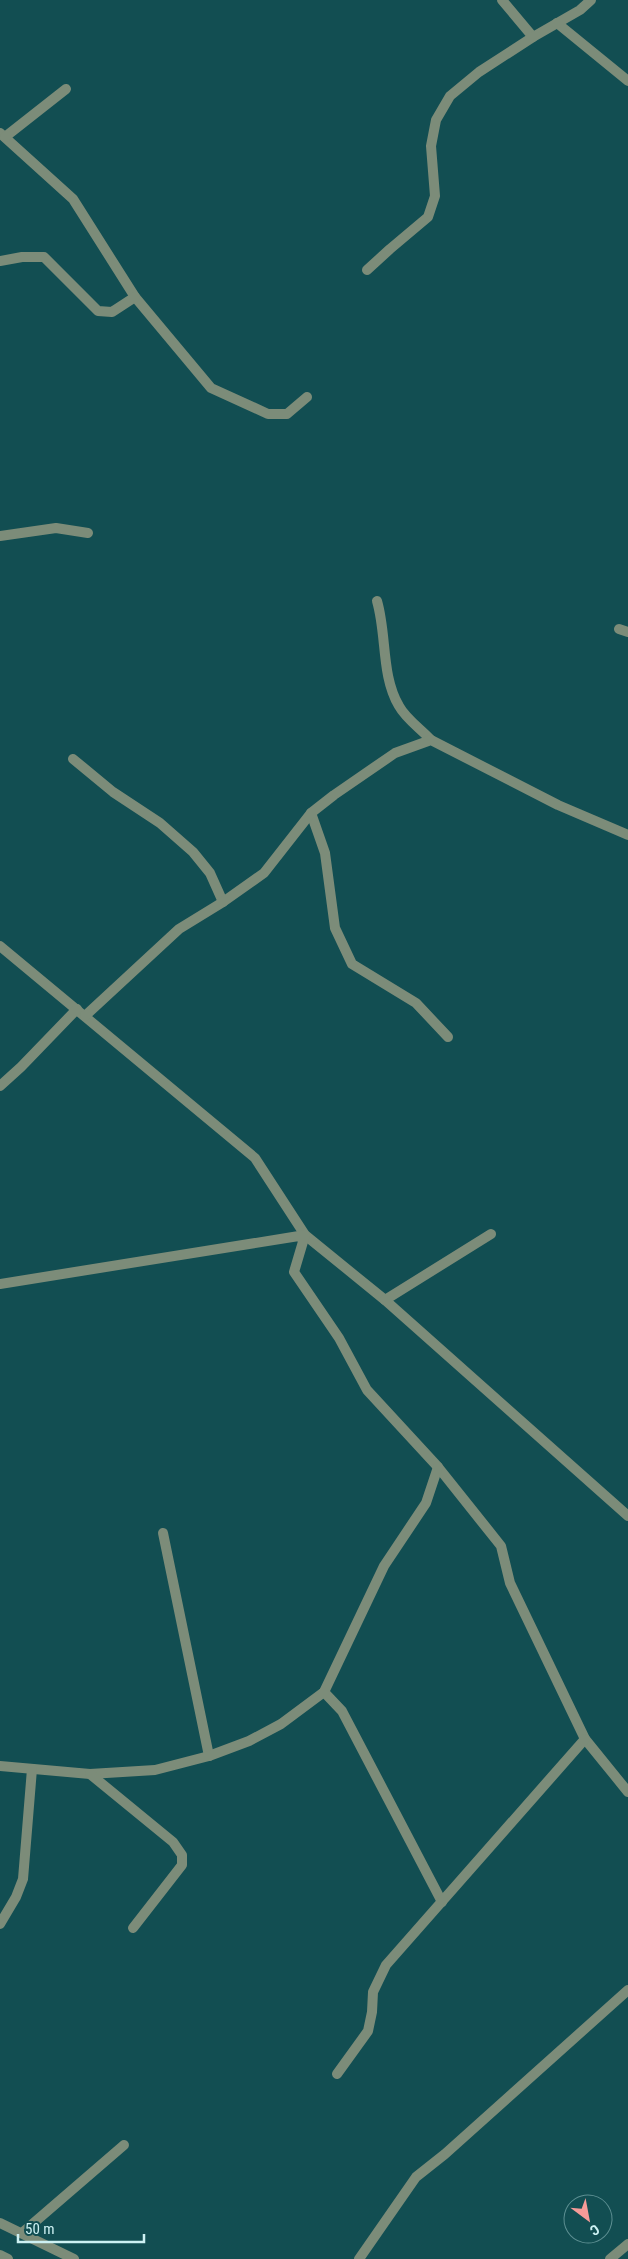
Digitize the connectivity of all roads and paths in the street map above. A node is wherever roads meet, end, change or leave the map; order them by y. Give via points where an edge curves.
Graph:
1 (502, 0) edge
2 (591, 0) edge
3 (557, 23) junction
4 (533, 37) junction
5 (628, 81) edge
6 (66, 89) dead end
7 (3, 135) edge
8 (0, 261) edge
9 (367, 270) dead end
10 (135, 297) junction
11 (307, 398) dead end
12 (88, 533) dead end
13 (0, 536) edge
14 (377, 601) dead end
15 (431, 740) junction
16 (73, 758) dead end
17 (311, 813) junction
18 (628, 835) edge
19 (223, 902) junction
20 (0, 946) edge
21 (77, 1009) junction
22 (85, 1016) junction
23 (448, 1037) dead end
24 (0, 1086) edge
25 (304, 1234) junction
26 (491, 1234) dead end
27 (0, 1284) edge
28 (384, 1300) junction
29 (438, 1467) junction
30 (628, 1516) edge
31 (163, 1533) dead end
32 (324, 1692) junction
33 (585, 1739) junction
34 (209, 1756) junction
35 (0, 1766) edge
36 (32, 1769) junction
37 (90, 1774) junction
38 (628, 1792) edge
39 (442, 1902) junction
40 (0, 1924) edge
41 (133, 1928) dead end
42 (628, 1990) edge
43 (337, 2074) dead end
44 (124, 2145) dead end
45 (0, 2223) edge
46 (22, 2234) junction
47 (628, 2244) edge
48 (0, 2255) edge
49 (8, 2259) edge
50 (74, 2259) edge
51 (359, 2259) edge
52 (610, 2259) edge

1 - 4 street
2 - 3 street
3 - 4 street
3 - 5 street
4 - 9 street via 479,72 450,96 436,120 431,146 435,196 428,217
6 - 7 street
7 - 10 street via 72,199
8 - 10 street via 44,258 98,311 112,312
10 - 11 street via 211,388 268,414 287,414
12 - 13 street via 56,528
14 - 15 street via 391,689 400,708
15 - 17 street via 395,753
15 - 18 street via 558,805
16 - 19 street via 193,852 210,873
17 - 19 street via 264,873
17 - 23 street via 325,853 335,928 352,964 416,1003
19 - 22 street via 179,929
20 - 21 street
21 - 22 street
21 - 24 street
22 - 25 street via 255,1158
25 - 27 street
25 - 28 street
25 - 29 street via 294,1272 339,1338 367,1390
26 - 28 street
28 - 30 street
29 - 32 street via 426,1503 384,1566
29 - 33 street via 501,1546 510,1583
31 - 34 street
32 - 34 street via 281,1724 249,1741
32 - 39 street via 342,1711
33 - 38 street
33 - 39 street
34 - 37 street via 155,1770
35 - 36 street
36 - 37 street
36 - 40 street via 23,1879
37 - 41 street via 173,1842 182,1854 182,1865
39 - 43 street via 386,1965 373,1992 368,2031
42 - 51 street via 416,2177
44 - 46 street
45 - 46 street
46 - 50 street
47 - 52 street
48 - 49 street

